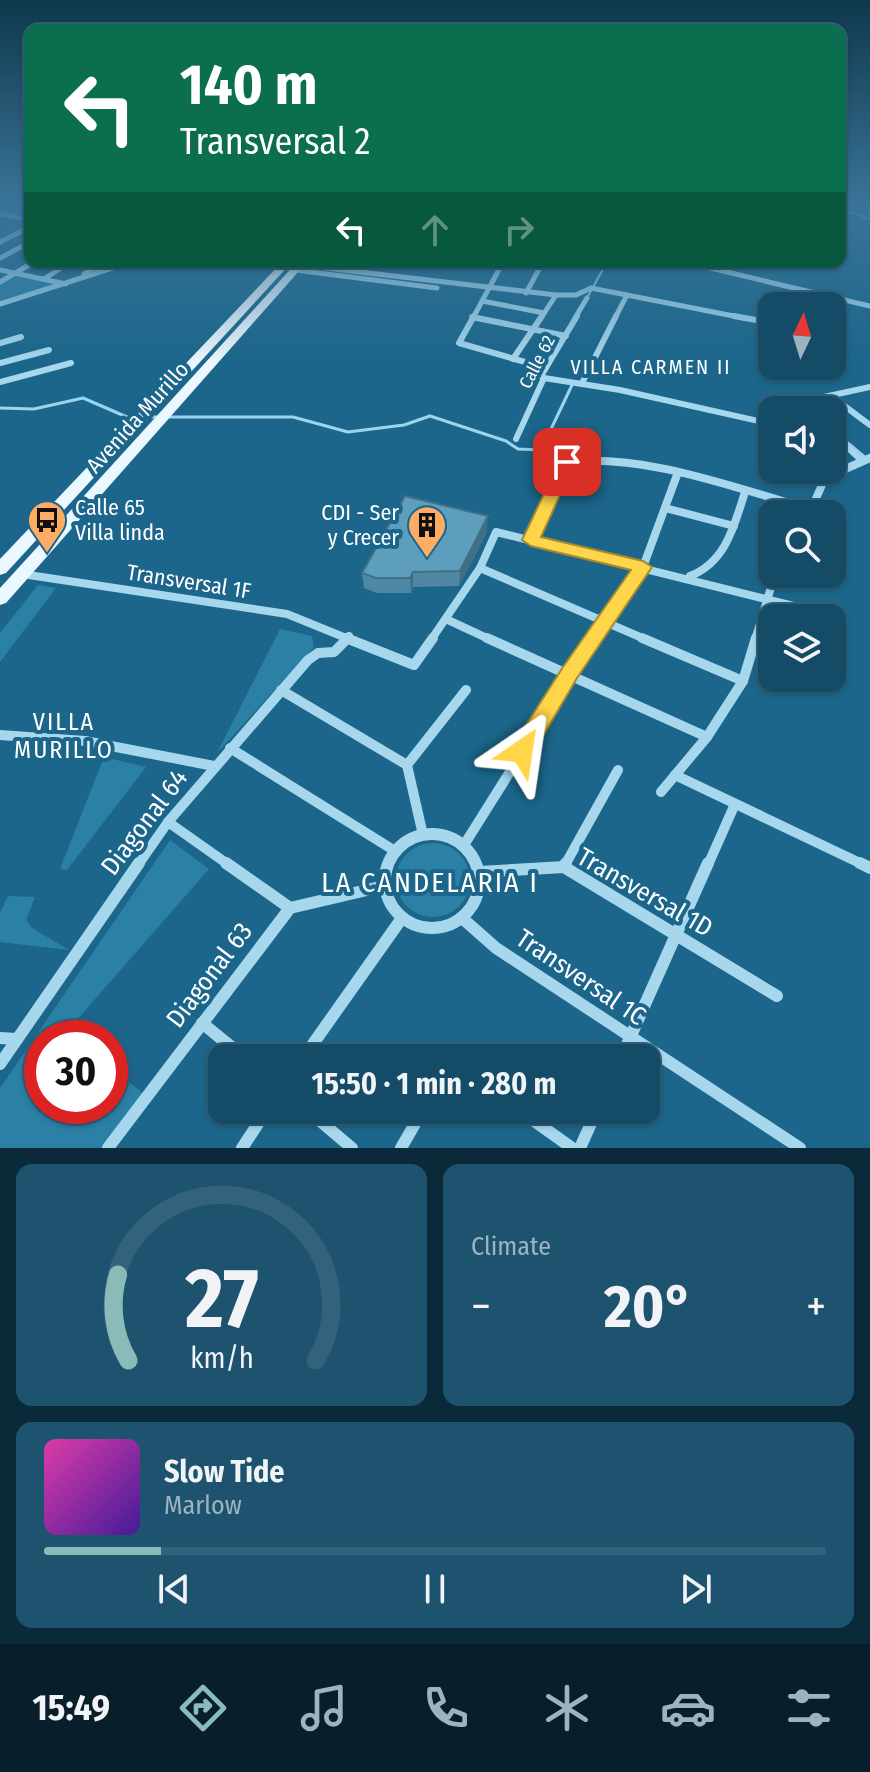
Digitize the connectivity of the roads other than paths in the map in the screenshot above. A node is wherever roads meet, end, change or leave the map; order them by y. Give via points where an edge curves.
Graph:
1 (24, 268) edge
2 (61, 268) edge
3 (94, 268) edge
4 (113, 268) edge
5 (293, 268) edge
6 (293, 268) edge
7 (314, 268) edge
8 (500, 268) edge
9 (540, 268) edge
10 (710, 268) edge
11 (0, 270) edge
12 (15, 273) junction
13 (44, 279) junction
14 (0, 282) edge
15 (69, 283) junction
16 (488, 291) junction
17 (526, 293) junction
18 (556, 295) junction
19 (627, 295) junction
20 (587, 298) dead end
21 (482, 301) junction
22 (0, 304) edge
23 (867, 306) edge
24 (544, 313) junction
25 (472, 317) junction
26 (758, 320) edge
27 (532, 329) junction
28 (566, 336) junction
29 (21, 337) dead end
30 (0, 343) edge
31 (49, 350) dead end
32 (513, 359) junction
33 (0, 363) edge
34 (71, 363) dead end
35 (546, 368) junction
36 (544, 378) junction
37 (0, 382) edge
38 (582, 383) junction
39 (869, 389) edge
40 (831, 396) edge
41 (846, 407) edge
42 (758, 421) edge
43 (870, 425) edge
44 (516, 439) dead end
45 (846, 444) edge
46 (866, 459) edge
47 (677, 475) junction
48 (745, 492) junction
49 (776, 500) edge
50 (814, 500) edge
51 (665, 508) junction
52 (734, 526) junction
53 (531, 540) junction
54 (643, 567) junction
55 (480, 568) junction
56 (0, 569) edge
57 (21, 574) junction
58 (686, 577) junction
59 (770, 588) edge
60 (766, 597) junction
61 (0, 599) edge
62 (791, 604) edge
63 (448, 620) junction
64 (606, 622) junction
65 (349, 636) junction
66 (570, 672) junction
67 (743, 681) junction
68 (281, 690) junction
69 (466, 690) dead end
70 (0, 735) edge
71 (707, 737) junction
72 (230, 748) junction
73 (407, 765) junction
74 (214, 766) junction
75 (618, 770) dead end
76 (675, 775) junction
77 (661, 792) dead end
78 (735, 804) junction
79 (168, 822) junction
80 (423, 835) junction
81 (464, 845) junction
82 (395, 851) junction
83 (564, 867) junction
84 (870, 868) edge
85 (479, 872) junction
86 (384, 886) junction
87 (290, 908) junction
88 (402, 918) junction
89 (462, 918) junction
90 (675, 935) junction
91 (777, 996) dead end
92 (202, 1023) junction
93 (0, 1038) edge
94 (17, 1039) junction
95 (630, 1039) junction
96 (228, 1044) edge
97 (313, 1044) edge
98 (628, 1044) edge
99 (0, 1064) edge
100 (258, 1124) edge
101 (324, 1124) edge
102 (415, 1124) edge
103 (539, 1124) edge
104 (591, 1124) edge
105 (108, 1148) edge
106 (242, 1148) edge
107 (352, 1148) edge
108 (401, 1148) edge
109 (572, 1148) edge
110 (580, 1148) edge
111 (800, 1148) edge

1 - 12 street
2 - 13 street
3 - 15 street
4 - 15 street
5 - 56 main road, Avenida Murillo
6 - 57 main road, Avenida Murillo
7 - 16 street
8 - 16 street
9 - 17 street
10 - 23 street
11 - 12 street
12 - 13 street
12 - 14 street
13 - 15 street
15 - 22 street
16 - 17 street
16 - 21 street
17 - 18 street
18 - 19 street via 594,289
18 - 24 street
19 - 26 street
19 - 38 street
20 - 28 street, Calle 62
21 - 24 street
21 - 25 street
24 - 27 street
25 - 27 street
25 - 32 street via 459,343
27 - 28 street
27 - 32 street
28 - 35 street, Calle 62
29 - 30 street
31 - 33 street
32 - 35 street
34 - 37 street
35 - 36 street, Calle 62
36 - 38 street
36 - 44 street, Calle 62
38 - 42 street
39 - 40 street
41 - 43 street
45 - 46 street
46 - 50 street via 825,478
47 - 48 street
47 - 51 street
47 - 53 street via 623,464 567,462
48 - 49 street
48 - 52 street
51 - 52 street
51 - 54 street
52 - 58 street via 716,561 706,571
53 - 54 street
53 - 55 street via 496,532
54 - 58 street
54 - 64 street
55 - 63 street
55 - 64 street
57 - 61 main road, Avenida Murillo
57 - 65 street, Transversal 1F via 287,614
58 - 60 street
59 - 60 street
60 - 62 street
60 - 67 street
63 - 65 street, Transversal 1F via 414,665
63 - 66 street
64 - 66 street
64 - 67 street
65 - 68 street, Diagonal 64 via 334,652 312,655
66 - 71 street
66 - 81 street
67 - 71 street
68 - 72 street, Diagonal 64
68 - 73 street
69 - 73 street
70 - 74 street via 85,741
71 - 76 street
72 - 74 street, Diagonal 64
72 - 82 street
73 - 80 street
74 - 79 street, Diagonal 64
75 - 83 street
76 - 77 street
76 - 78 street
78 - 84 street
78 - 90 street
79 - 87 street
79 - 94 street, Diagonal 64
80 - 81 street
80 - 82 street
81 - 85 street
82 - 86 street
83 - 85 street, Transversal 1D
83 - 90 street, Transversal 1D
85 - 89 street via 475,904
86 - 87 street
86 - 88 street
87 - 92 street, Diagonal 63
88 - 89 street via 428,928
88 - 97 street
89 - 95 street, Transversal 1C via 496,948
90 - 91 street, Transversal 1D
90 - 95 street
92 - 96 street
92 - 105 street, Diagonal 63
93 - 94 street
94 - 99 street, Diagonal 64
95 - 98 street
95 - 111 street, Transversal 1C
100 - 106 street
101 - 107 street
102 - 108 street
103 - 109 street
104 - 110 street

